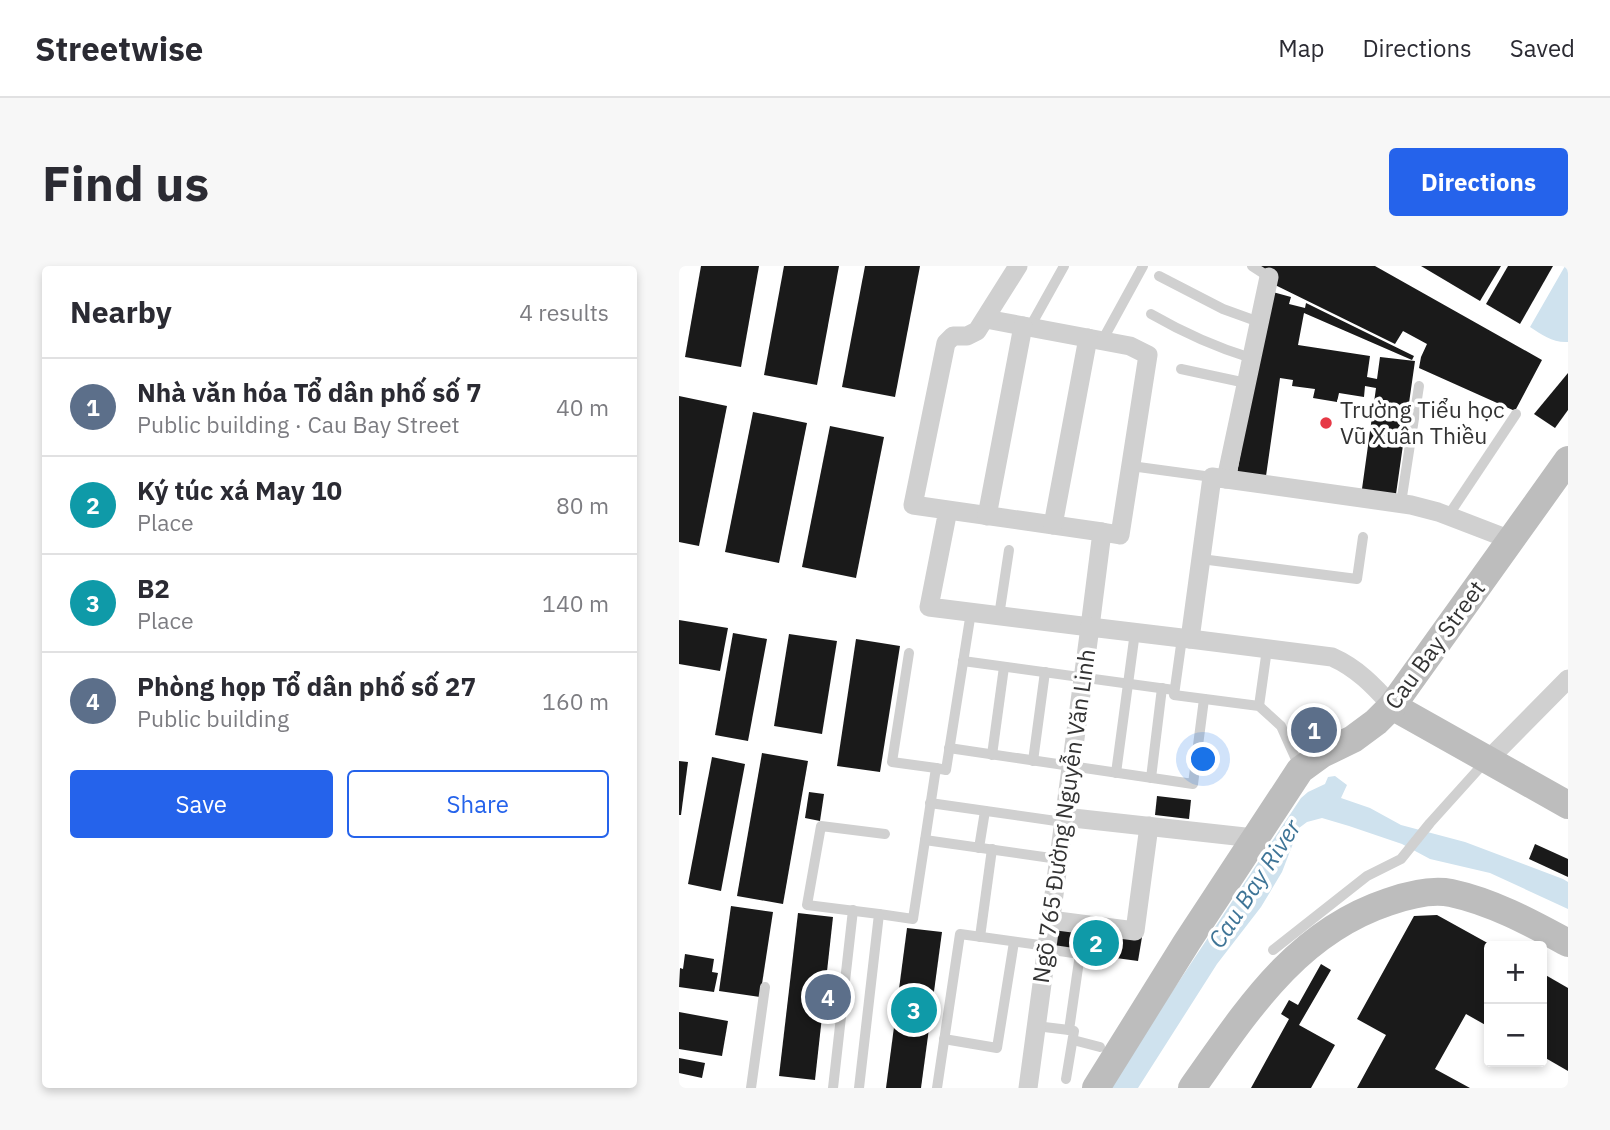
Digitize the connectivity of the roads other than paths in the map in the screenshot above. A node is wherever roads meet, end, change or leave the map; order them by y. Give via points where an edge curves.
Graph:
1 (1017, 266) edge
2 (1064, 266) edge
3 (1143, 266) edge
4 (1252, 266) edge
5 (1159, 276) dead end
6 (1269, 277) joint
7 (1151, 314) dead end
8 (986, 319) junction
9 (1259, 323) junction
10 (1027, 327) junction
11 (1095, 340) junction
12 (1251, 358) junction
13 (1181, 369) dead end
14 (1246, 383) junction
15 (1419, 386) dead end
16 (1516, 414) dead end
17 (1568, 460) edge
18 (1131, 466) junction
19 (1219, 478) junction
20 (1401, 503) junction
21 (948, 510) junction
22 (987, 516) junction
23 (1448, 516) junction
24 (1053, 525) junction
25 (1102, 532) junction
26 (1363, 537) dead end
27 (1511, 540) junction
28 (1009, 550) dead end
29 (1201, 559) junction
30 (971, 612) junction
31 (999, 616) junction
32 (1090, 627) junction
33 (1135, 632) junction
34 (1186, 639) junction
35 (1266, 649) junction
36 (909, 653) dead end
37 (963, 661) junction
38 (1004, 667) junction
39 (1045, 672) junction
40 (1083, 677) junction
41 (1568, 679) edge
42 (1128, 683) junction
43 (1162, 688) junction
44 (1174, 690) junction
45 (1204, 699) junction
46 (1259, 706) junction
47 (1392, 706) junction
48 (949, 748) junction
49 (992, 755) junction
50 (1487, 760) junction
51 (1033, 761) junction
52 (1071, 767) junction
53 (936, 768) junction
54 (1300, 770) junction
55 (1116, 773) junction
56 (1150, 778) junction
57 (930, 803) junction
58 (1568, 805) edge
59 (985, 811) junction
60 (1064, 819) junction
61 (1149, 826) junction
62 (885, 834) dead end
63 (1254, 838) junction
64 (925, 840) junction
65 (979, 848) junction
66 (992, 849) junction
67 (1058, 859) junction
68 (853, 911) junction
69 (879, 914) junction
70 (1050, 920) junction
71 (980, 937) junction
72 (1014, 942) junction
73 (1568, 943) edge
74 (1046, 948) junction
75 (1273, 950) dead end
76 (765, 987) dead end
77 (1036, 1026) junction
78 (1071, 1035) junction
79 (944, 1040) junction
80 (1100, 1048) dead end
81 (1066, 1079) dead end
82 (751, 1088) edge
83 (833, 1088) edge
84 (859, 1088) edge
85 (937, 1088) edge
86 (1028, 1088) edge
87 (1096, 1088) edge
88 (1192, 1088) edge

1 - 8 street
2 - 10 lane
3 - 11 lane
4 - 6 lane
5 - 9 lane
6 - 9 street
7 - 12 lane via 1207,343
8 - 10 street
8 - 21 street via 973,334 953,336 946,343 913,505
9 - 12 street
10 - 11 street
10 - 22 street
11 - 18 street via 1131,346 1148,355
11 - 24 street
12 - 14 street
13 - 14 lane
14 - 19 street
15 - 20 lane
16 - 23 lane
17 - 27 street, Cau Bay Street
18 - 19 lane
18 - 25 street via 1120,535
19 - 20 street
19 - 29 street
20 - 23 street
21 - 22 street
21 - 30 street via 929,607
22 - 24 street
23 - 27 street
24 - 25 street
25 - 32 street
26 - 29 lane via 1357,579
27 - 47 street, Cau Bay Street
28 - 31 lane
29 - 34 street
30 - 31 street
30 - 37 lane
31 - 32 street
32 - 33 street, Ngõ 765 Đường Nguyễn Văn Linh
32 - 40 street, Ngõ 765 Đường Nguyễn Văn Linh
33 - 34 street, Ngõ 765 Đường Nguyễn Văn Linh
33 - 42 lane
34 - 35 street, Ngõ 765 Đường Nguyễn Văn Linh
34 - 44 lane
35 - 46 lane
35 - 47 street, Ngõ 765 Đường Nguyễn Văn Linh via 1346,663
36 - 53 lane via 892,762
37 - 38 lane
37 - 48 lane
38 - 39 lane
38 - 49 lane
39 - 40 lane
39 - 51 lane
40 - 42 lane
40 - 52 street, Ngõ 765 Đường Nguyễn Văn Linh
41 - 50 street
42 - 43 lane
42 - 55 lane
43 - 44 lane
43 - 56 lane
44 - 45 lane via 1174,695
45 - 46 lane
45 - 56 lane via 1193,784
46 - 54 lane via 1282,726
47 - 50 street
47 - 54 street, Cau Bay Street via 1353,739
48 - 49 lane
48 - 53 lane via 946,770
49 - 51 lane
50 - 58 street
50 - 75 lane via 1401,859 1367,876
51 - 52 lane
52 - 55 lane
52 - 60 street, Ngõ 765 Đường Nguyễn Văn Linh
53 - 57 lane
54 - 63 street, Cau Bay Street
55 - 56 lane
57 - 59 lane
57 - 64 lane
59 - 60 lane
59 - 65 lane
60 - 61 street
60 - 67 street, Ngõ 765 Đường Nguyễn Văn Linh
61 - 63 street
61 - 70 street via 1135,931
62 - 68 lane via 821,826 807,905
63 - 87 street, Cau Bay Street
64 - 65 lane
64 - 69 lane via 913,919
65 - 66 lane
66 - 67 lane
66 - 71 lane
67 - 70 street, Ngõ 765 Đường Nguyễn Văn Linh
68 - 69 lane
68 - 83 lane
69 - 84 lane
70 - 74 street, Ngõ 765 Đường Nguyễn Văn Linh
71 - 72 lane
71 - 79 lane via 960,934
72 - 74 lane
72 - 79 lane via 997,1048
73 - 88 street via 1496,906 1448,892 1411,894 1379,905 1346,918 1277,973
74 - 77 street, Ngõ 765 Đường Nguyễn Văn Linh
74 - 78 lane via 1080,954
76 - 82 lane
77 - 78 lane
77 - 86 street, Ngõ 765 Đường Nguyễn Văn Linh
78 - 80 lane
78 - 81 lane
79 - 85 lane

